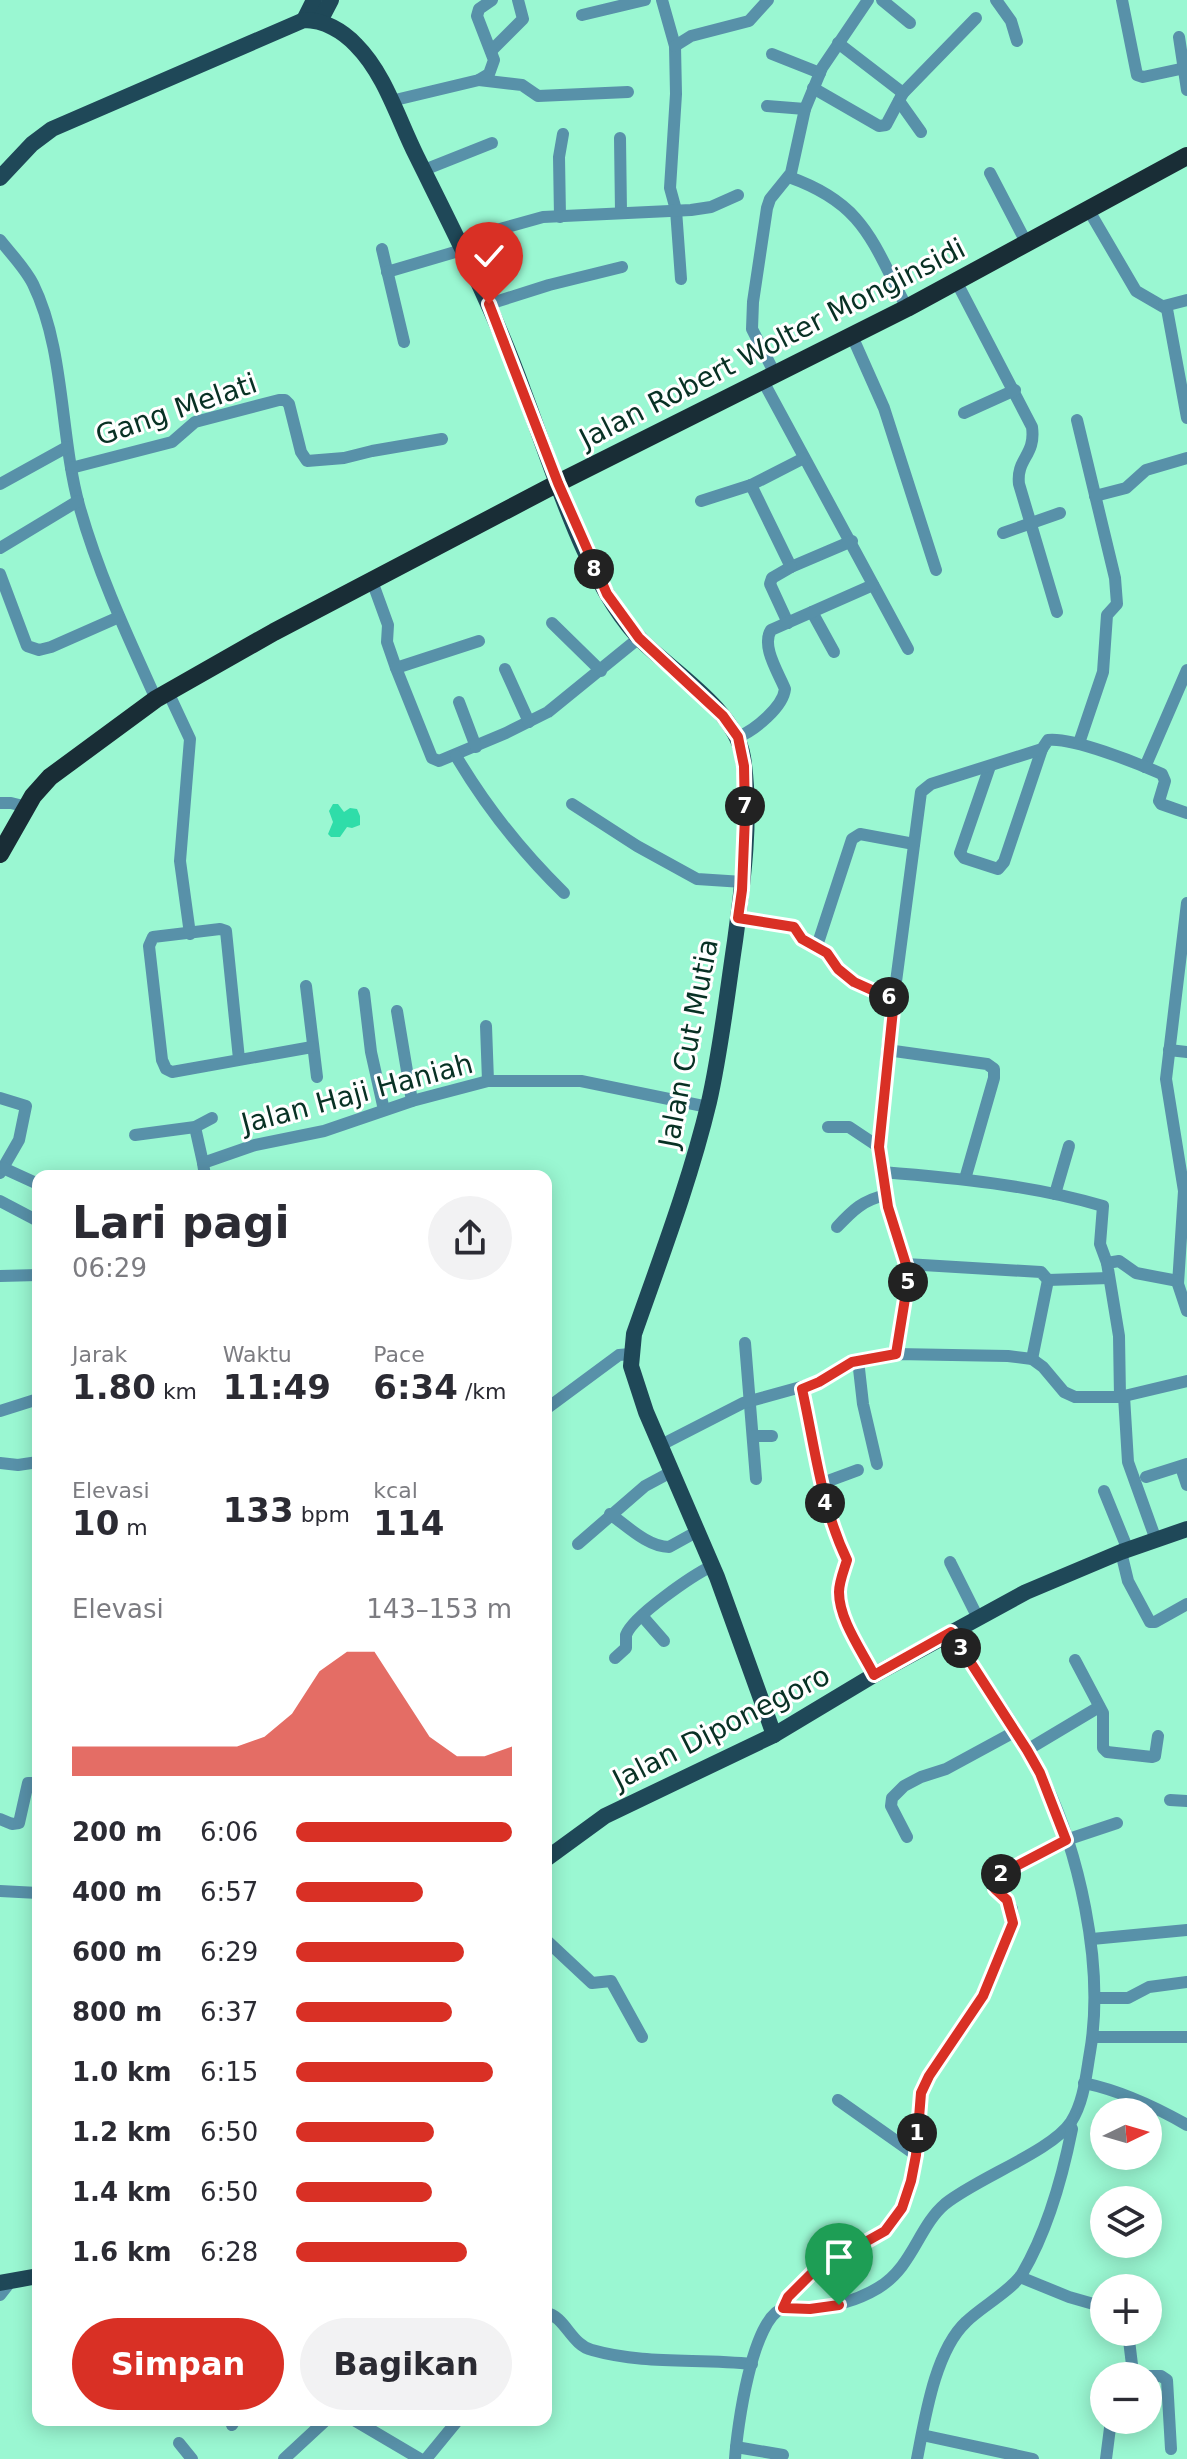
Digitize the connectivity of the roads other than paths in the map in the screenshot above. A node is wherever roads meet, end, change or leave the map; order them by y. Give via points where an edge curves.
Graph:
1 (314, 0) edge
2 (331, 0) edge
3 (492, 0) edge
4 (518, 0) edge
5 (645, 0) edge
6 (662, 0) edge
7 (768, 0) edge
8 (868, 0) edge
9 (882, 0) edge
10 (996, 0) edge
11 (1122, 0) edge
12 (582, 15) dead end
13 (976, 18) dead end
14 (312, 21) junction
15 (910, 23) dead end
16 (1179, 37) dead end
17 (1017, 41) dead end
18 (838, 43) junction
19 (675, 46) junction
20 (491, 51) junction
21 (772, 54) dead end
22 (1185, 68) junction
23 (820, 73) junction
24 (479, 80) junction
25 (813, 88) junction
26 (1187, 90) edge
27 (628, 92) dead end
28 (901, 97) junction
29 (391, 101) junction
30 (767, 106) dead end
31 (805, 109) junction
32 (921, 132) dead end
33 (563, 134) dead end
34 (620, 138) dead end
35 (492, 143) dead end
36 (1187, 156) edge
37 (424, 170) junction
38 (990, 173) dead end
39 (789, 177) junction
40 (0, 178) edge
41 (738, 195) dead end
42 (1088, 209) junction
43 (676, 210) junction
44 (621, 212) junction
45 (560, 217) junction
46 (0, 240) edge
47 (1026, 242) junction
48 (460, 246) junction
49 (382, 249) dead end
50 (622, 267) dead end
51 (387, 272) junction
52 (681, 279) dead end
53 (956, 281) junction
54 (1187, 300) edge
55 (489, 304) junction
56 (1164, 306) junction
57 (907, 308) junction
58 (852, 336) junction
59 (404, 342) dead end
60 (1181, 355) edge
61 (769, 377) junction
62 (1185, 389) edge
63 (1015, 390) junction
64 (964, 413) dead end
65 (1187, 418) edge
66 (1077, 420) dead end
67 (442, 439) dead end
68 (67, 447) junction
69 (804, 458) junction
70 (1187, 458) edge
71 (71, 468) junction
72 (558, 483) junction
73 (0, 484) edge
74 (751, 485) junction
75 (1095, 496) junction
76 (78, 501) junction
77 (701, 501) dead end
78 (1060, 513) dead end
79 (1031, 525) junction
80 (1003, 533) dead end
81 (852, 541) junction
82 (0, 548) edge
83 (791, 567) junction
84 (936, 570) dead end
85 (0, 574) edge
86 (372, 581) junction
87 (873, 585) junction
88 (812, 612) junction
89 (1057, 612) dead end
90 (119, 617) junction
91 (552, 623) dead end
92 (788, 623) junction
93 (639, 638) junction
94 (479, 641) dead end
95 (908, 649) dead end
96 (834, 652) dead end
97 (396, 668) junction
98 (505, 669) dead end
99 (1187, 670) edge
100 (601, 671) junction
101 (162, 696) junction
102 (459, 702) dead end
103 (529, 722) junction
104 (738, 737) junction
105 (1079, 743) junction
106 (476, 747) junction
107 (1042, 749) junction
108 (456, 756) junction
109 (990, 766) junction
110 (1145, 767) junction
111 (0, 803) edge
112 (572, 804) dead end
113 (27, 807) junction
114 (1187, 813) edge
115 (914, 844) junction
116 (0, 854) edge
117 (743, 882) junction
118 (564, 893) dead end
119 (1187, 903) edge
120 (738, 918) junction
121 (190, 934) junction
122 (817, 946) junction
123 (306, 986) dead end
124 (364, 993) dead end
125 (894, 1000) junction
126 (397, 1011) dead end
127 (486, 1026) dead end
128 (312, 1047) junction
129 (887, 1050) junction
130 (1169, 1050) junction
131 (1187, 1052) edge
132 (239, 1059) junction
133 (317, 1077) dead end
134 (488, 1081) junction
135 (0, 1098) edge
136 (412, 1101) junction
137 (708, 1107) junction
138 (384, 1110) junction
139 (212, 1118) dead end
140 (195, 1127) junction
141 (828, 1127) dead end
142 (135, 1135) dead end
143 (1069, 1146) dead end
144 (879, 1147) junction
145 (206, 1166) edge
146 (1, 1171) edge
147 (882, 1172) junction
148 (965, 1179) junction
149 (32, 1182) edge
150 (1055, 1194) junction
151 (886, 1195) junction
152 (0, 1201) edge
153 (32, 1218) edge
154 (837, 1227) dead end
155 (1107, 1263) junction
156 (906, 1264) junction
157 (32, 1275) edge
158 (0, 1276) edge
159 (1109, 1278) junction
160 (1048, 1280) junction
161 (1178, 1281) junction
162 (1187, 1311) edge
163 (745, 1343) dead end
164 (630, 1354) junction
165 (896, 1354) junction
166 (1032, 1359) junction
167 (858, 1360) junction
168 (1187, 1381) edge
169 (802, 1389) junction
170 (1122, 1397) junction
171 (32, 1401) edge
172 (751, 1401) junction
173 (552, 1405) edge
174 (0, 1411) edge
175 (753, 1436) junction
176 (772, 1436) dead end
177 (661, 1445) junction
178 (0, 1463) edge
179 (32, 1463) edge
180 (877, 1464) dead end
181 (1184, 1466) edge
182 (858, 1470) dead end
183 (673, 1471) junction
184 (1146, 1477) dead end
185 (756, 1479) dead end
186 (820, 1484) junction
187 (1187, 1485) edge
188 (1104, 1491) dead end
189 (610, 1514) junction
190 (1187, 1529) edge
191 (698, 1531) junction
192 (1156, 1540) junction
193 (578, 1544) dead end
194 (1124, 1551) junction
195 (950, 1562) dead end
196 (712, 1566) junction
197 (1187, 1604) edge
198 (643, 1617) junction
199 (978, 1618) junction
200 (951, 1632) junction
201 (664, 1641) dead end
202 (615, 1658) dead end
203 (1075, 1660) dead end
204 (874, 1675) junction
205 (1099, 1707) junction
206 (1016, 1731) junction
207 (774, 1735) junction
208 (1158, 1736) dead end
209 (1027, 1750) junction
210 (32, 1783) edge
211 (1170, 1800) dead end
212 (1187, 1801) edge
213 (0, 1819) edge
214 (1117, 1823) dead end
215 (907, 1837) dead end
216 (1066, 1840) junction
217 (552, 1855) edge
218 (0, 1891) edge
219 (32, 1893) edge
220 (1187, 1930) edge
221 (1092, 1939) junction
222 (552, 1946) edge
223 (1187, 1982) edge
224 (1095, 1998) junction
225 (642, 2037) dead end
226 (1093, 2037) junction
227 (1187, 2037) edge
228 (1084, 2083) junction
229 (838, 2100) dead end
230 (1070, 2125) junction
231 (1187, 2125) edge
232 (916, 2155) junction
233 (32, 2277) edge
234 (1020, 2277) junction
235 (6, 2282) edge
236 (0, 2295) edge
237 (1090, 2303) edge
238 (783, 2308) junction
239 (552, 2314) edge
240 (752, 2364) junction
241 (1162, 2377) edge
242 (320, 2426) edge
243 (364, 2426) edge
244 (453, 2426) edge
245 (1109, 2434) edge
246 (922, 2435) junction
247 (179, 2443) dead end
248 (1171, 2449) dead end
249 (735, 2453) edge
250 (783, 2455) dead end
251 (192, 2459) edge
252 (284, 2459) edge
253 (420, 2459) edge
254 (426, 2459) edge
255 (917, 2459) edge
256 (1033, 2459) edge
257 (1106, 2459) edge

1 - 14 main road
2 - 14 main road
3 - 20 street via 477,16
4 - 20 street via 523,19
5 - 12 street
6 - 19 street
7 - 19 street via 749,21 691,36
8 - 18 street
9 - 15 street
10 - 17 street
11 - 22 street via 1137,75
13 - 28 street
14 - 29 main road via 357,45
14 - 40 main road via 52,129
16 - 22 street
18 - 23 street
18 - 28 street
19 - 43 street via 670,188
20 - 24 street via 493,67
21 - 23 street
22 - 26 street
23 - 25 street
24 - 27 street via 522,85 538,96
24 - 29 street
25 - 28 street via 877,126 886,125
25 - 31 street
28 - 32 street
29 - 37 main road
30 - 31 street
31 - 39 street
33 - 45 street
34 - 44 street
35 - 37 street
36 - 42 highway, Jalan Robert Wolter Monginsidi
37 - 48 main road
38 - 47 street
39 - 57 street via 819,188 857,217
39 - 61 street via 770,199 753,302 752,329
41 - 43 street via 711,207
42 - 47 highway, Jalan Robert Wolter Monginsidi
42 - 56 street via 1136,291
43 - 44 street
43 - 52 street
44 - 45 street
45 - 48 street via 543,217
46 - 68 street via 33,283 47,325
47 - 53 highway, Jalan Robert Wolter Monginsidi
48 - 51 street
48 - 55 main road
49 - 51 street
50 - 55 street
51 - 59 street
53 - 57 highway, Jalan Robert Wolter Monginsidi
53 - 63 street
54 - 56 street
55 - 72 main road
56 - 60 street
57 - 58 highway, Jalan Robert Wolter Monginsidi
58 - 61 highway, Jalan Robert Wolter Monginsidi
58 - 84 street via 884,408
60 - 62 street
61 - 69 street
61 - 72 highway, Jalan Robert Wolter Monginsidi
62 - 65 street
63 - 64 street
63 - 79 street via 1033,434 1018,475
66 - 75 street
67 - 71 street, Gang Melati via 307,461 289,404 279,400 195,422 172,442
68 - 71 street
68 - 73 street
69 - 74 street
69 - 81 street
70 - 75 street via 1146,470 1126,488
71 - 76 street
72 - 86 highway, Jalan Robert Wolter Monginsidi
72 - 93 main road via 595,572
74 - 77 street
74 - 83 street
75 - 105 street via 1117,604 1107,615 1103,672
76 - 82 street
76 - 90 street
78 - 79 street
79 - 80 street
79 - 89 street
81 - 83 street
81 - 87 street
83 - 92 street via 770,584
85 - 90 street via 27,646 34,649 51,647
86 - 97 street
86 - 101 highway, Jalan Robert Wolter Monginsidi
87 - 88 street
87 - 95 street
88 - 92 street
88 - 96 street
90 - 101 street
91 - 100 street
92 - 104 street via 771,630 767,639 785,695
93 - 100 street
93 - 104 main road via 723,716
94 - 97 street
97 - 108 street via 432,758
98 - 103 street
99 - 110 street
100 - 103 street
101 - 113 highway, Jalan Robert Wolter Monginsidi via 60,769
101 - 121 street via 190,739 180,856
102 - 106 street
103 - 106 street
104 - 117 main road, Jalan Cut Mutia via 745,781
105 - 107 street via 1048,740
105 - 110 street
106 - 108 street
107 - 109 street
107 - 109 street via 998,869 960,853
108 - 118 street via 531,858
109 - 115 street via 924,787
110 - 114 street via 1164,777 1161,804
111 - 113 street
112 - 117 street via 697,879
113 - 116 highway, Jalan Robert Wolter Monginsidi
115 - 122 street via 860,834 852,839
115 - 125 street
117 - 120 main road, Jalan Cut Mutia
119 - 130 street
120 - 122 street via 794,927 802,939
120 - 137 main road, Jalan Cut Mutia
121 - 132 street via 220,929 227,933
121 - 132 street via 153,937 149,946 162,1060 172,1072
122 - 125 street via 854,982
123 - 128 street
124 - 138 street
125 - 129 street
126 - 136 street
127 - 134 street
128 - 132 street
128 - 133 street
129 - 144 street
129 - 148 street via 994,1069
130 - 131 street
130 - 161 street via 1166,1079 1184,1191
134 - 136 street, Jalan Haji Haniah
134 - 137 street, Jalan Haji Haniah via 581,1081
135 - 146 street via 26,1106 19,1140
136 - 138 street, Jalan Haji Haniah
137 - 164 main road, Jalan Cut Mutia
138 - 145 street, Jalan Haji Haniah via 324,1131 255,1145
139 - 140 street
140 - 142 street
140 - 145 street
141 - 144 street via 849,1127
143 - 150 street
144 - 147 street
146 - 149 street
147 - 148 street
147 - 151 street
148 - 150 street
150 - 155 street via 1104,1207 1100,1244
151 - 154 street via 856,1205
151 - 156 street
152 - 153 street
155 - 159 street
155 - 161 street via 1119,1261 1136,1273
156 - 160 street via 1041,1272
156 - 165 street via 908,1284
157 - 158 street
159 - 160 street
159 - 170 street
160 - 166 street
161 - 162 street
163 - 172 street
164 - 173 street via 619,1355
164 - 177 main road
165 - 166 street
165 - 167 street
166 - 170 street via 1075,1397
167 - 169 street
167 - 180 street
168 - 170 street
169 - 172 street
169 - 186 street
170 - 192 street via 1128,1462
171 - 174 street
172 - 175 street
172 - 177 street
175 - 176 street
175 - 185 street
177 - 183 main road
178 - 179 street
181 - 184 street
181 - 187 street
182 - 186 street
183 - 189 street
183 - 191 main road
186 - 204 street via 832,1530 847,1560 839,1596
188 - 194 street
189 - 191 street via 664,1547
189 - 193 street
190 - 192 main road, Jalan Diponegoro
191 - 196 main road
192 - 194 main road, Jalan Diponegoro
194 - 197 street via 1128,1581 1150,1622
194 - 199 main road, Jalan Diponegoro
195 - 199 street
196 - 198 street via 667,1594
196 - 207 main road
198 - 201 street
198 - 202 street
199 - 200 main road, Jalan Diponegoro
200 - 204 main road, Jalan Diponegoro
200 - 206 street
203 - 205 street
204 - 207 main road, Jalan Diponegoro
205 - 208 street via 1105,1721 1101,1744 1107,1752 1155,1756
205 - 209 street
206 - 209 street
206 - 215 street via 895,1793 891,1806
207 - 217 main road, Jalan Diponegoro via 605,1816
209 - 216 street
210 - 213 street via 19,1823
211 - 212 street
214 - 216 street
216 - 221 street
216 - 232 street via 995,1881 995,1889 1012,1909 1013,1923 983,1996 921,2093
218 - 219 street
220 - 221 street
221 - 224 street
222 - 225 street via 592,1983 611,1981
223 - 224 street via 1149,1987 1128,1998
224 - 226 street
226 - 227 street
226 - 228 street
228 - 230 street
228 - 231 street via 1118,2091
229 - 232 street
230 - 234 street via 1062,2177
230 - 238 street via 940,2209 906,2263 877,2289 839,2305
232 - 238 street via 902,2208 885,2231 814,2271
233 - 235 main road
234 - 237 street
234 - 246 street via 963,2324 949,2345
235 - 236 street
238 - 240 street via 762,2331
239 - 240 street via 591,2350 654,2362
240 - 249 street
241 - 248 street via 1167,2380
242 - 252 street
243 - 253 street
244 - 254 street
245 - 257 street
246 - 255 street
246 - 256 street
247 - 251 street
249 - 250 street

